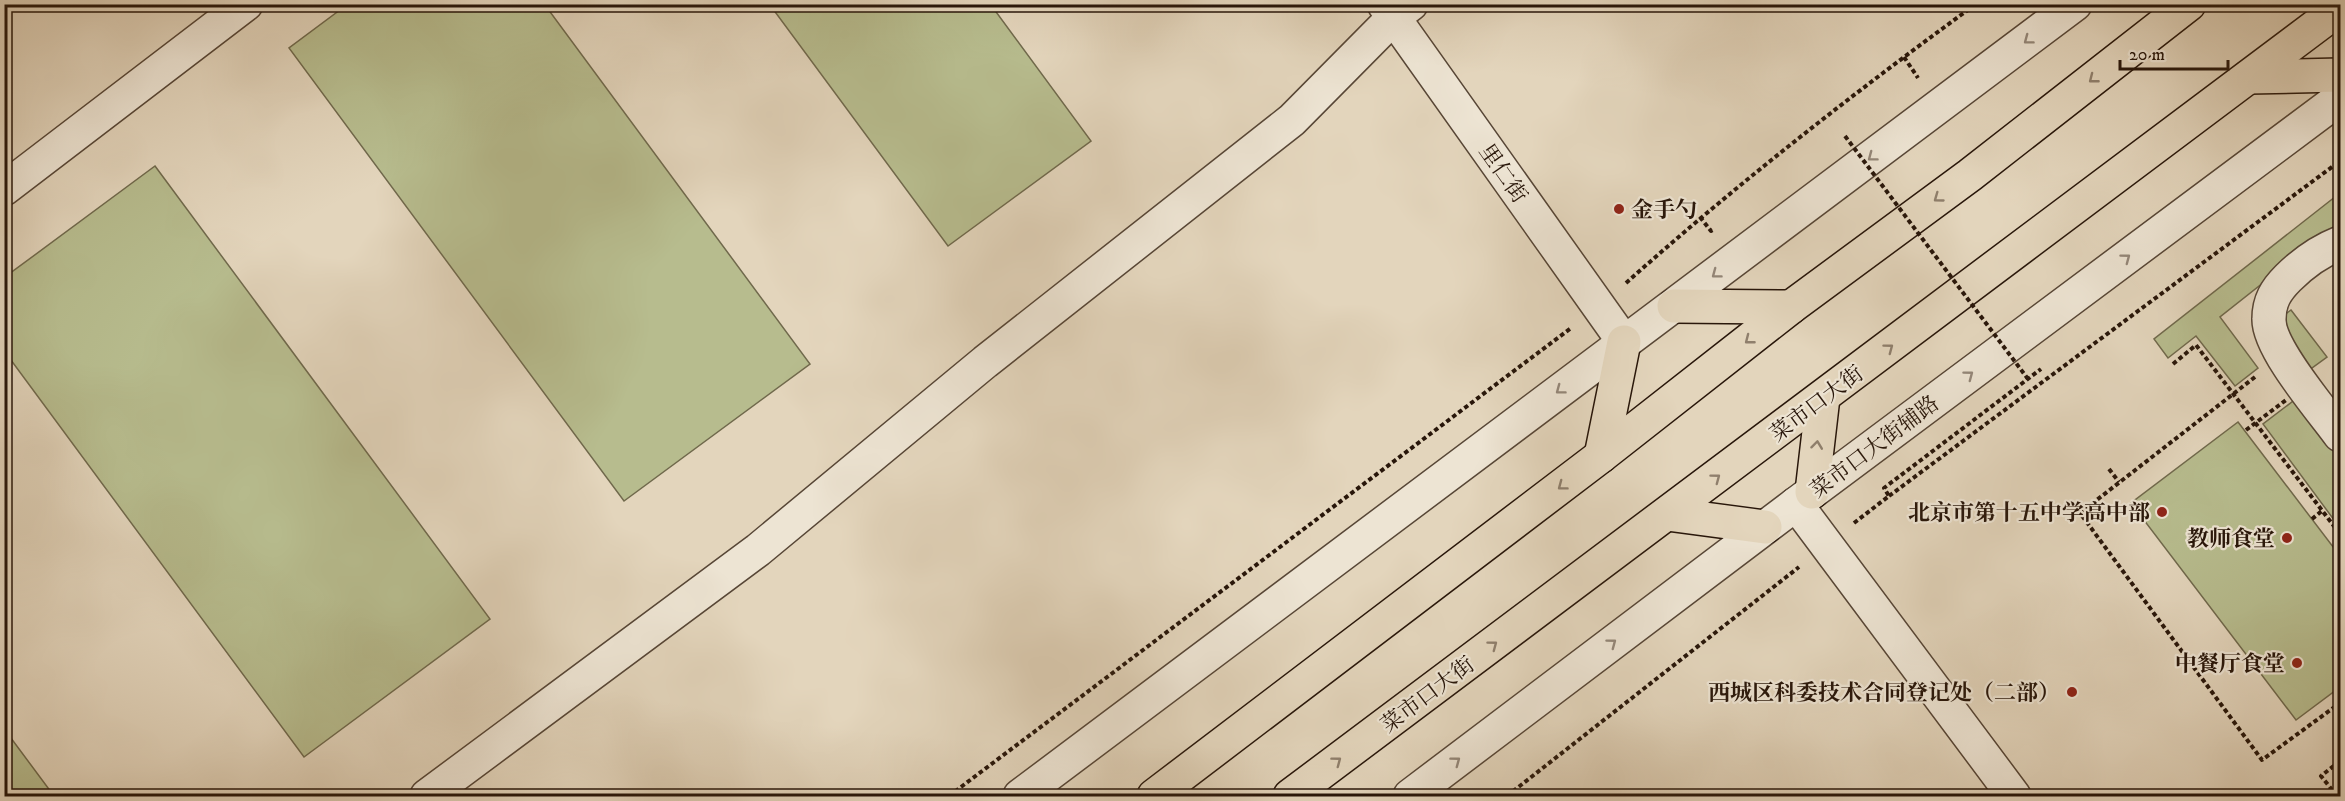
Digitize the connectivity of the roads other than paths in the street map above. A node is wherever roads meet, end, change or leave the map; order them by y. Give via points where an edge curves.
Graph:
1 (246, 4) edge
2 (2075, 4) edge
3 (2189, 4) edge
4 (2340, 8) edge
5 (1396, 9) edge
6 (2340, 75) edge
7 (2249, 77) junction
8 (2340, 98) edge
9 (4, 189) edge
10 (2340, 243) edge
11 (1674, 306) junction
12 (1791, 307) junction
13 (1624, 342) junction
14 (1823, 398) junction
15 (2340, 435) edge
16 (1601, 456) junction
17 (1804, 498) junction
18 (1667, 514) junction
19 (1765, 527) junction
20 (427, 796) edge
21 (1020, 796) edge
22 (1154, 796) edge
23 (1290, 796) edge
24 (1410, 796) edge
25 (2014, 796) edge

1 - 9 street
2 -> 11 street
3 -> 12 main road via 1970,175
4 - 7 main road, 菜市口大街
5 - 13 street, 里仁街
5 - 20 street via 1292,120 985,362 758,550
6 - 7 main road
14 -> 7 main road, 菜市口大街
17 -> 8 street, 菜市口大街辅路
10 - 15 street via 2299,267 2274,293 2268,320 2282,356
11 - 12 main road
11 - 13 street
12 -> 16 main road
13 - 16 main road
13 -> 21 street
17 -> 14 main road
18 -> 14 main road, 菜市口大街
16 -> 22 main road
17 - 19 street, 菜市口大街辅路
17 - 25 street via 1826,545
18 - 19 main road
23 -> 18 main road, 菜市口大街
24 -> 19 street, 菜市口大街辅路

